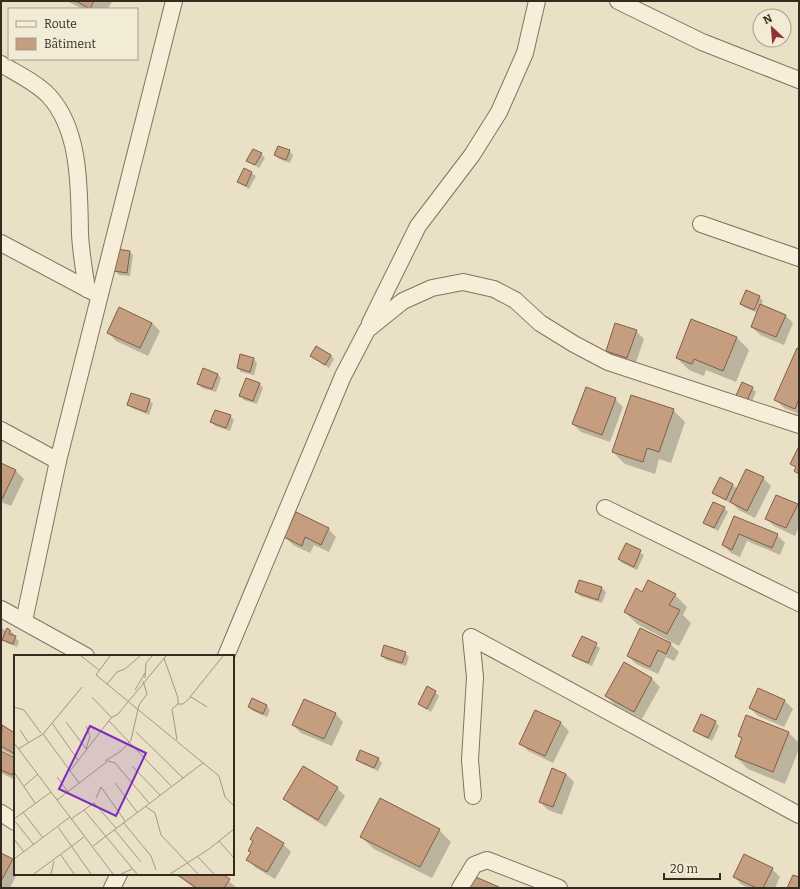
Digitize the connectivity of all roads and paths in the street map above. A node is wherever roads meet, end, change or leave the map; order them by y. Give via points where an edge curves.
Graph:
1 (174, 1) edge
2 (537, 1) edge
3 (618, 1) edge
4 (1, 64) edge
5 (799, 80) edge
6 (701, 224) dead end
7 (1, 243) edge
8 (799, 258) edge
9 (94, 293) junction
10 (367, 330) junction
11 (799, 425) edge
12 (1, 430) edge
13 (58, 461) junction
14 (605, 508) dead end
15 (799, 603) edge
16 (1, 609) edge
17 (24, 621) junction
18 (84, 655) edge
19 (226, 655) edge
20 (472, 796) dead end
21 (1, 813) edge
22 (799, 815) edge
23 (14, 821) edge
24 (460, 888) edge
25 (558, 888) edge

1 - 9 street
2 - 10 street via 525,53 499,112 472,155 418,226
3 - 5 street via 702,42
4 - 9 street via 49,96 63,117 72,142 78,172 82,260
6 - 8 street
7 - 9 street
9 - 13 street
10 - 11 street via 403,301 432,288 463,282 494,290 515,300 540,323 608,362
10 - 19 street via 343,376
12 - 13 street
13 - 17 street
14 - 15 street
16 - 17 street
17 - 18 street
20 - 22 street via 470,760 475,677 471,637
21 - 23 street
24 - 25 street via 474,865 487,860

